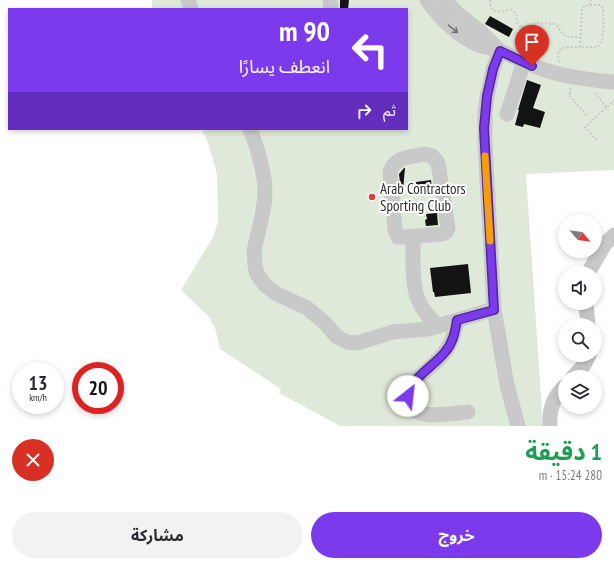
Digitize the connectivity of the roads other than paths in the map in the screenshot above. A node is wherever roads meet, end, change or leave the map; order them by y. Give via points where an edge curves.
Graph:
1 (427, 0) edge
2 (445, 0) edge
3 (500, 51) junction
4 (524, 62) junction
5 (614, 82) edge
6 (507, 114) dead end
7 (250, 130) edge
8 (614, 236) edge
9 (413, 237) junction
10 (592, 266) edge
11 (494, 310) junction
12 (457, 320) junction
13 (439, 326) junction
14 (586, 362) edge
15 (579, 370) edge
16 (558, 393) edge
17 (468, 412) dead end
18 (518, 426) edge
19 (550, 426) edge

1 -> 3 street via 443,20 462,36
2 - 3 street
3 - 4 street
3 - 11 street via 487,96 484,128
4 - 5 street via 569,76
4 - 6 street
7 - 13 street via 265,188 265,203 254,250 257,274 265,285 275,293 306,308 336,336 347,342 357,343 393,332
8 - 10 street via 605,244
9 - 9 street via 444,234 448,228 438,163 429,155 399,160 390,172 396,234 402,238
9 - 13 street via 414,291 422,309
11 - 12 street
11 - 18 street via 506,379
12 - 13 street
12 - 17 street via 452,342 409,388 408,396 409,404 421,414
14 - 15 street
16 - 19 street via 552,404

